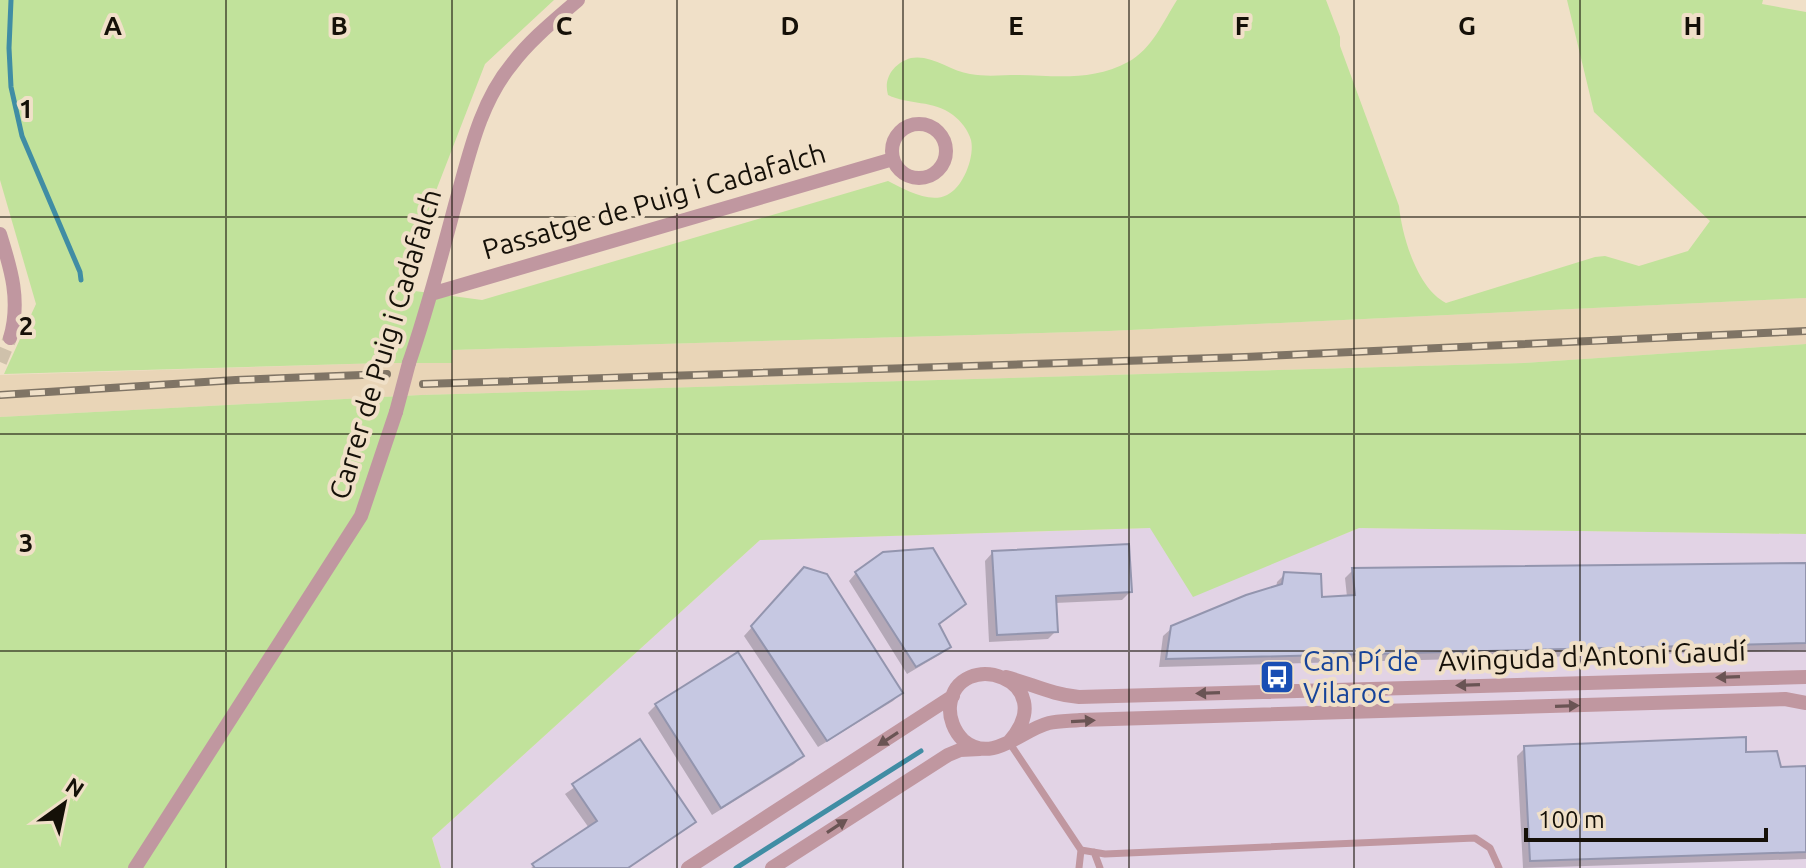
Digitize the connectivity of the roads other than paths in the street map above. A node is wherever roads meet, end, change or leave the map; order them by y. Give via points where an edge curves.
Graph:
1 (578, 0) edge
2 (893, 159) dead end
3 (0, 234) edge
4 (431, 294) junction
5 (10, 338) tunnel mouth
6 (999, 675) junction
7 (1806, 677) edge
8 (953, 696) junction
9 (1806, 703) edge
10 (1009, 742) junction
11 (984, 749) junction
12 (1081, 850) junction
13 (1094, 852) junction
14 (135, 868) edge
15 (688, 868) edge
16 (772, 868) edge
17 (1079, 868) edge
18 (1100, 868) edge
19 (1499, 868) edge

1 - 4 street, Carrer de Puig i Cadafalch via 511,64 491,97 475,134
2 - 4 street, Passatge de Puig i Cadafalch
3 - 5 street via 14,277
4 - 14 street, Carrer de Puig i Cadafalch, bridge via 361,516
7 -> 6 street, Avinguda d'Antoni Gaudí via 1079,697 1055,695
6 - 8 street via 973,676
6 - 10 street via 1016,686 1025,707 1021,729
8 - 11 street via 954,729
8 -> 15 street
10 -> 9 street, Avinguda d'Antoni Gaudí via 1047,723 1080,720 1785,699
10 - 11 street
10 - 12 lane
16 -> 11 street via 948,755
12 - 13 lane
12 - 17 lane
13 - 18 lane
13 - 19 lane via 1475,838 1490,848

